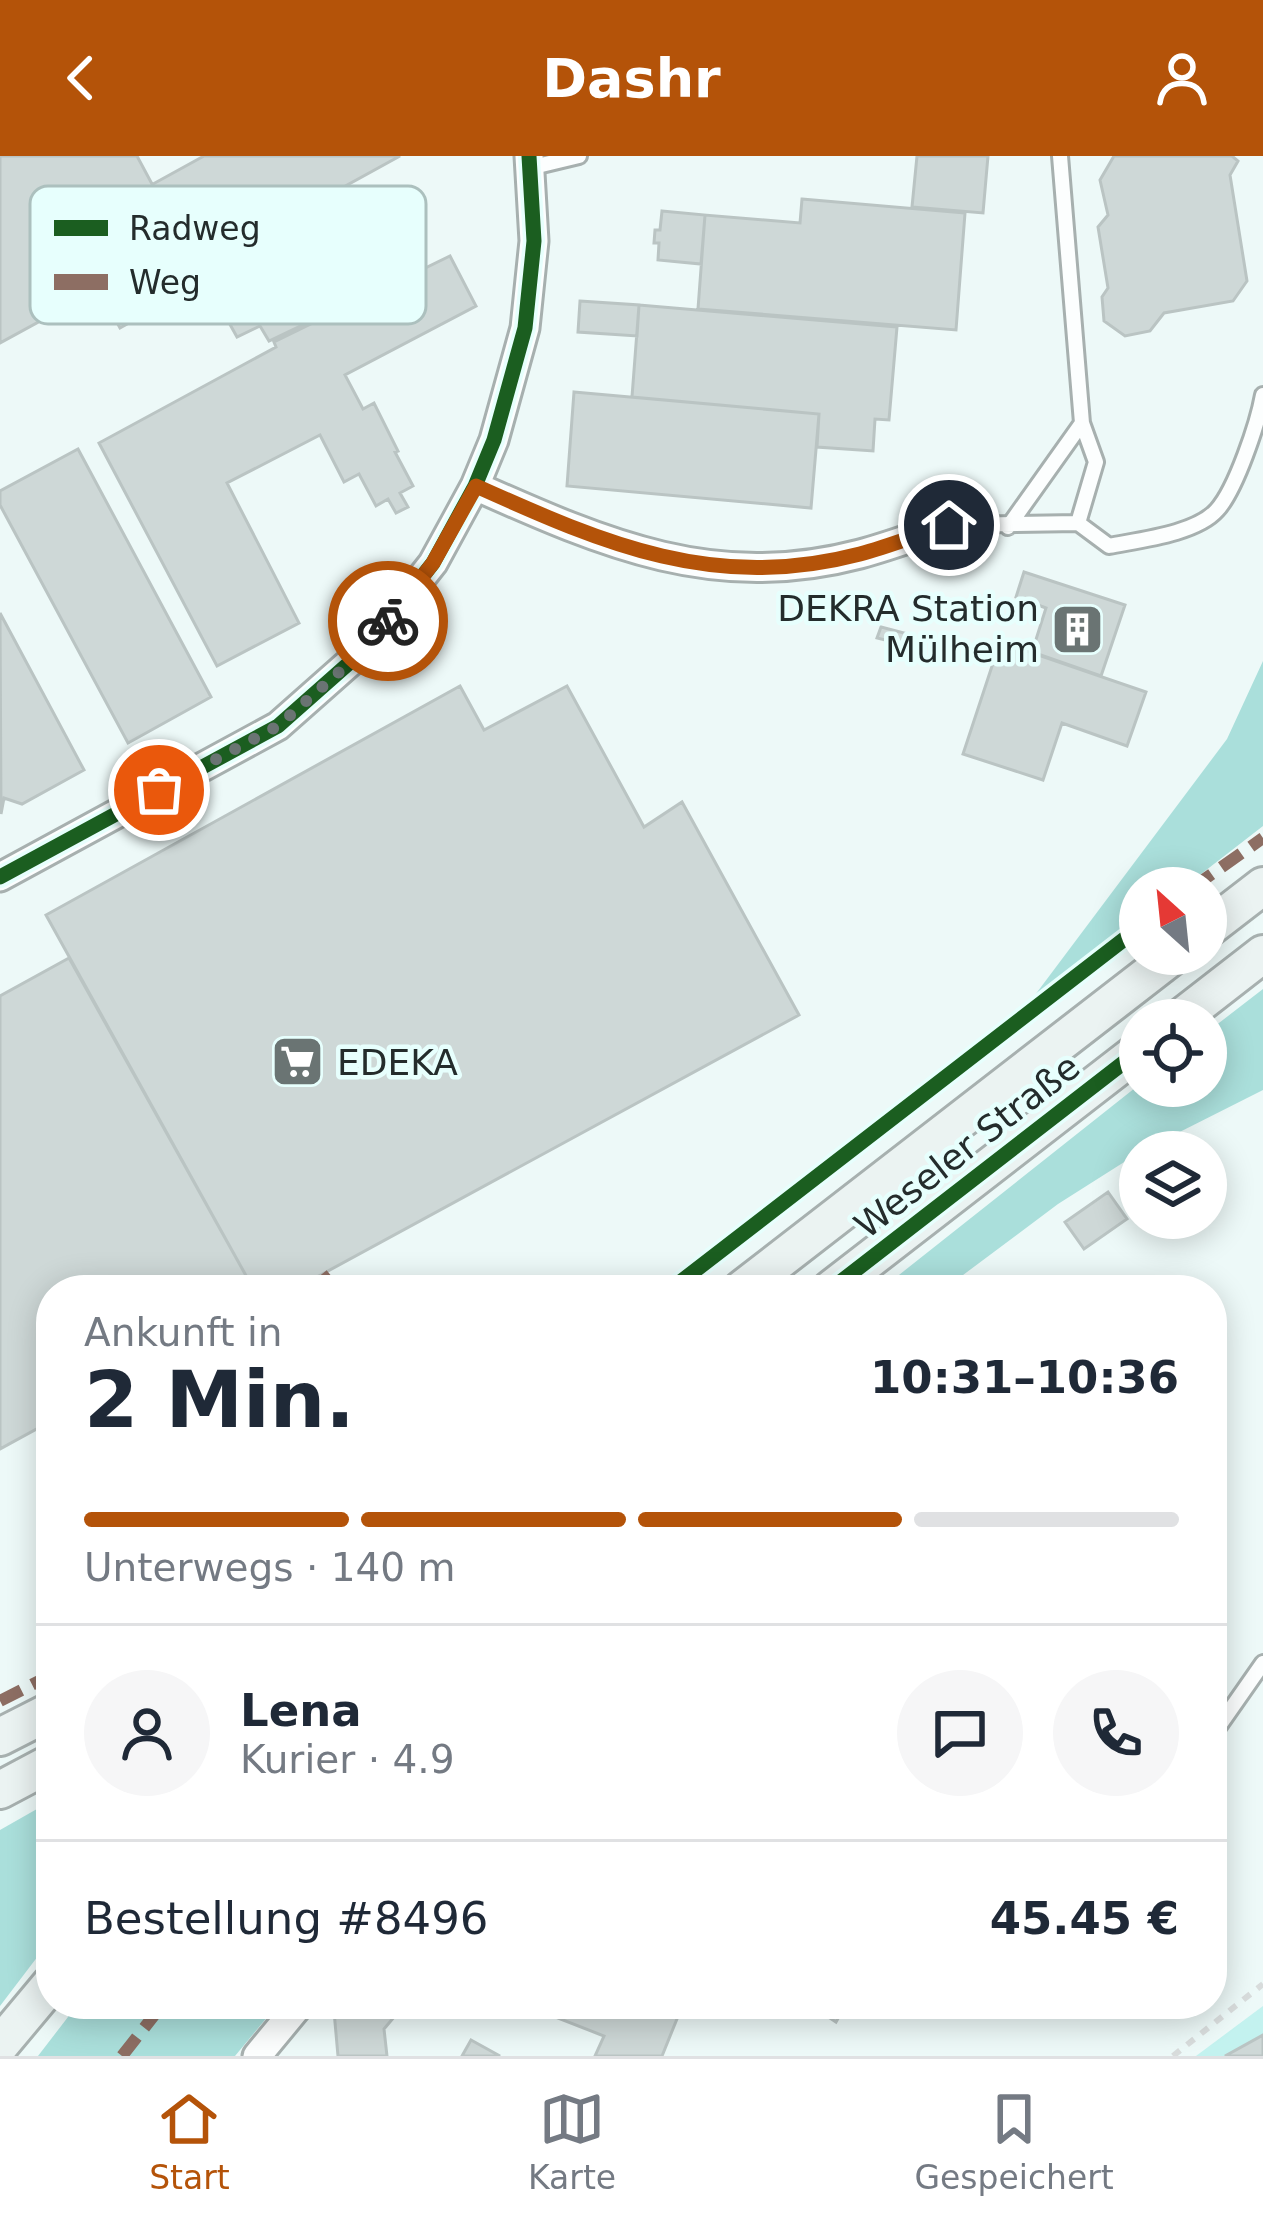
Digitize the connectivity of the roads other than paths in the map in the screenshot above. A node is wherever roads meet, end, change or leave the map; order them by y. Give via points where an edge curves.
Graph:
1 (578, 156) edge
2 (1060, 156) edge
3 (529, 162) edge
4 (1263, 395) edge
5 (1082, 424) junction
6 (476, 486) junction
7 (1078, 523) junction
8 (949, 525) joint
9 (1008, 527) junction
10 (0, 878) edge
11 (1263, 886) edge
12 (1227, 914) edge
13 (1263, 954) edge
14 (1148, 975) edge
15 (1205, 999) edge
16 (1119, 1066) edge
17 (760, 1275) edge
18 (849, 1275) edge
19 (1263, 1663) edge
20 (1227, 1715) edge
21 (36, 1719) edge
22 (0, 1737) edge
23 (36, 1771) edge
24 (0, 1790) edge
25 (36, 2002) edge
26 (288, 2019) edge
27 (0, 2045) edge
28 (257, 2056) edge

1 - 3 lane
2 - 5 lane
3 - 6 street via 534,241 526,328
4 - 7 lane via 1256,431 1216,512 1175,533 1109,546
5 - 7 lane via 1096,462
5 - 9 lane
6 - 8 street via 658,558 754,568 857,554
6 - 10 street via 403,604 278,726
7 - 9 lane
8 - 9 lane
11 - 12 main road
13 - 15 main road
14 - 17 main road, Weseler Straße
16 - 18 main road, Weseler Straße
19 - 20 lane
21 - 22 main road
23 - 24 main road
25 - 27 main road
26 - 28 street

